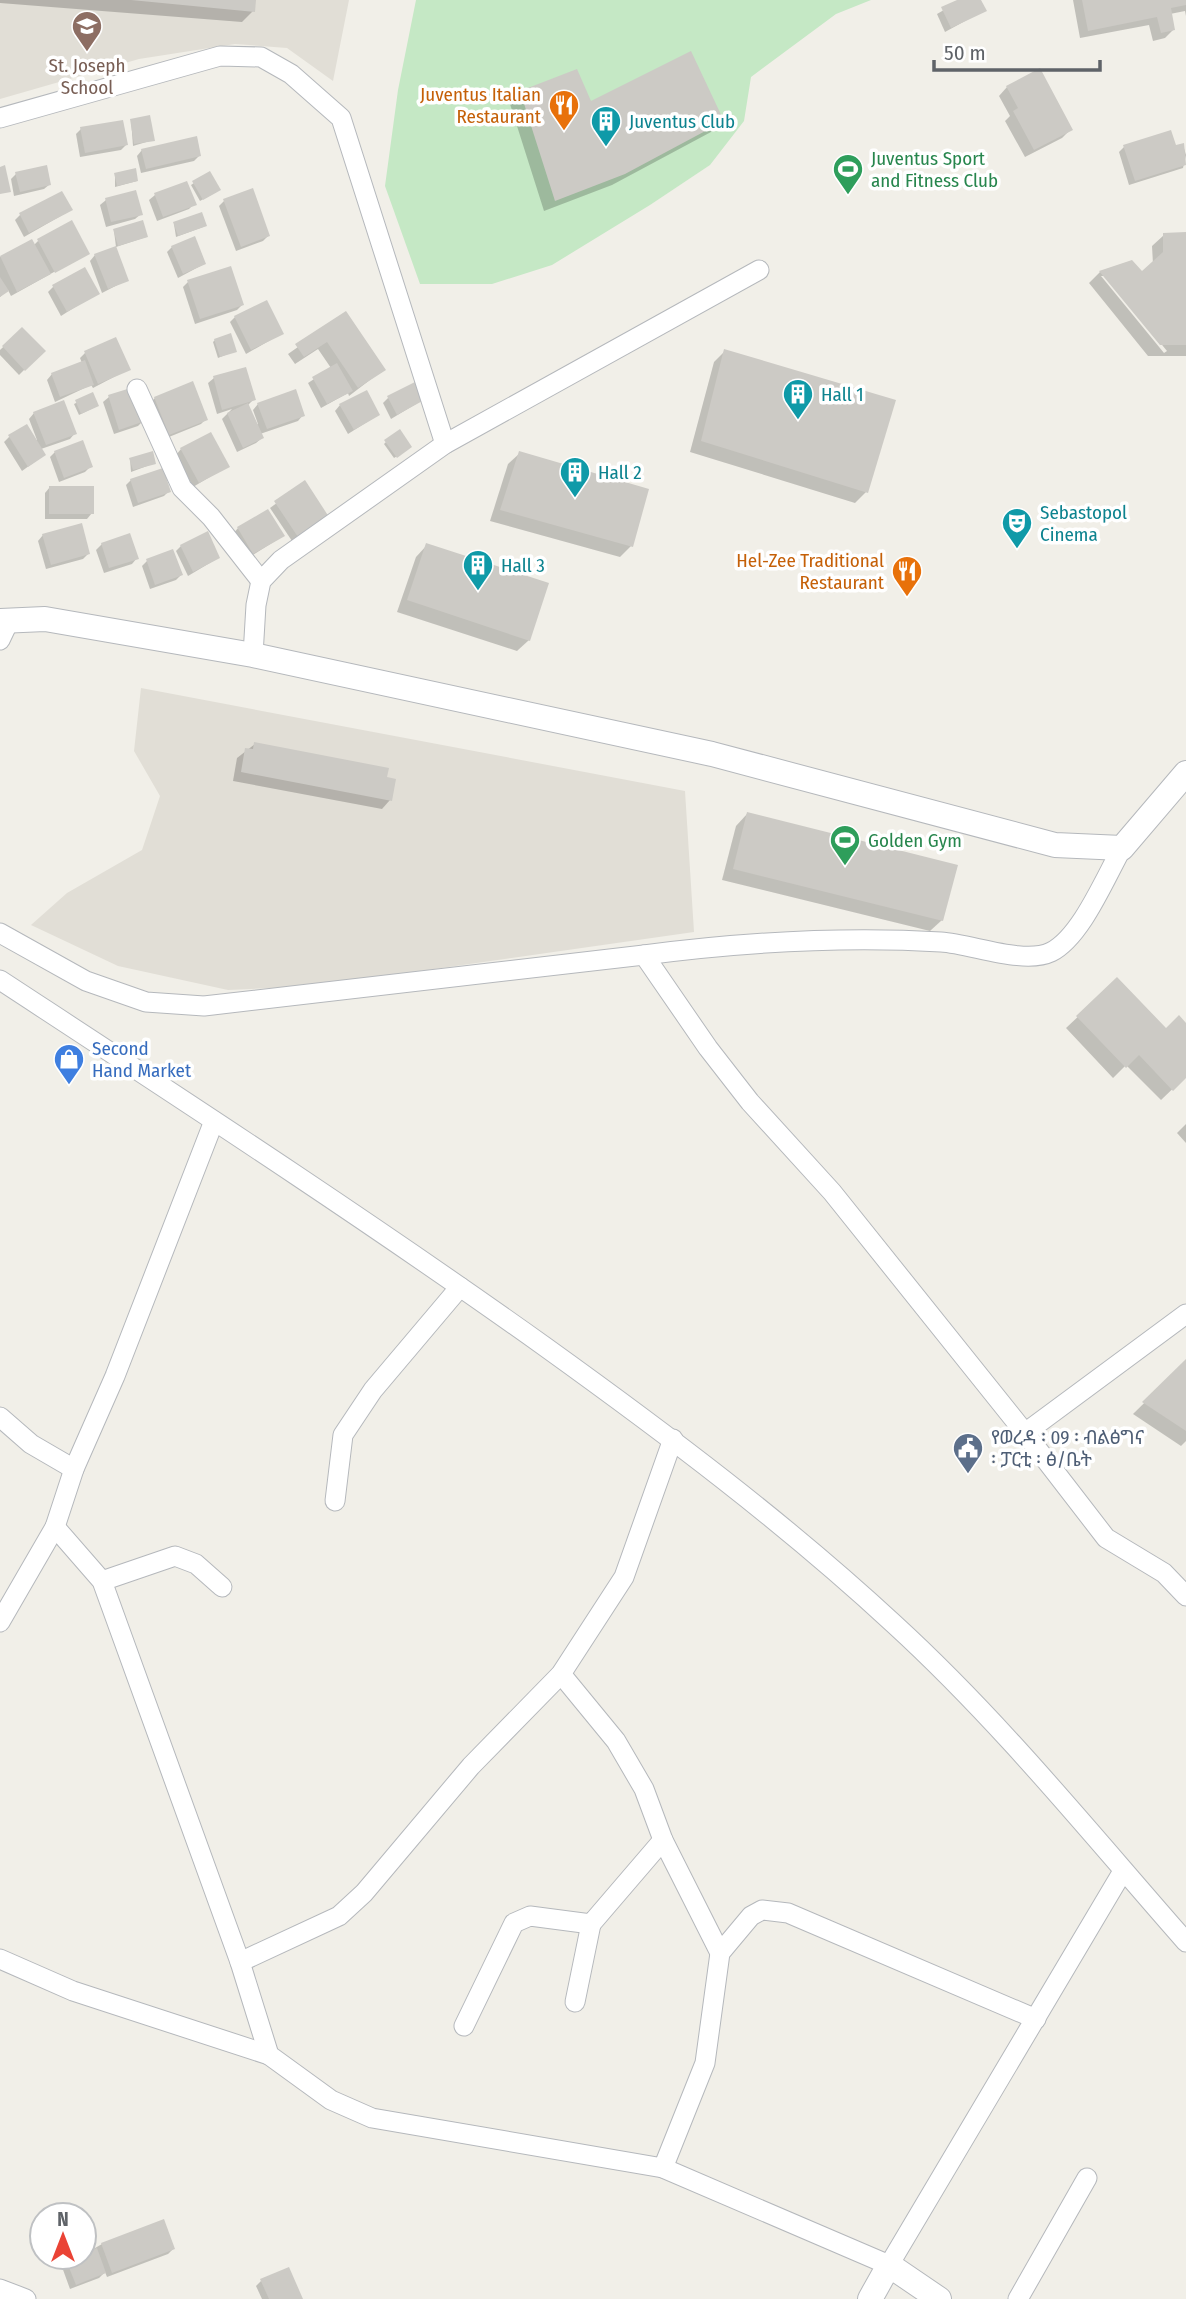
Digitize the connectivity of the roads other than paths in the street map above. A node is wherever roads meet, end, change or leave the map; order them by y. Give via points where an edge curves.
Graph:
1 (0, 118) edge
2 (759, 270) dead end
3 (137, 389) dead end
4 (445, 444) junction
5 (261, 581) junction
6 (3, 627) edge
7 (253, 655) junction
8 (1181, 786) edge
9 (1122, 848) junction
10 (0, 933) edge
11 (645, 955) junction
12 (0, 980) edge
13 (214, 1121) junction
14 (460, 1287) junction
15 (1186, 1314) edge
16 (0, 1418) edge
17 (1025, 1433) junction
18 (673, 1439) junction
19 (74, 1469) junction
20 (335, 1500) dead end
21 (55, 1527) junction
22 (102, 1581) junction
23 (222, 1587) dead end
24 (1186, 1596) edge
25 (0, 1622) edge
26 (561, 1674) junction
27 (663, 1840) junction
28 (1123, 1871) junction
29 (591, 1924) junction
30 (1186, 1942) edge
31 (720, 1952) junction
32 (0, 1959) edge
33 (240, 1962) junction
34 (575, 2002) dead end
35 (1036, 2019) junction
36 (464, 2026) dead end
37 (269, 2055) junction
38 (663, 2168) junction
39 (1087, 2178) dead end
40 (889, 2265) junction
41 (0, 2289) edge
42 (26, 2299) edge
43 (870, 2299) edge
44 (939, 2299) edge
45 (1017, 2299) edge

1 - 4 street via 220,57 261,57 291,74 341,118
2 - 4 street
3 - 5 street via 182,488
4 - 5 street via 281,560
5 - 7 street
6 - 7 street via 44,619
7 - 9 street via 712,754 1055,845
8 - 9 street
9 - 11 street via 1069,941 1049,953 1030,957 952,943 865,938 791,940
10 - 11 street via 86,981 146,1002 204,1006
11 - 17 street via 750,1102 832,1192
12 - 13 street
13 - 14 street
13 - 19 street
14 - 18 street
14 - 20 street via 373,1390 343,1435
15 - 17 street
16 - 19 street via 31,1444
17 - 24 street via 1106,1538 1164,1573
18 - 26 street via 624,1577
18 - 28 street via 920,1648 1011,1739
19 - 21 street
21 - 22 street
21 - 25 street
22 - 23 street via 175,1556 196,1564
22 - 33 street
26 - 27 street via 616,1741 644,1789
26 - 33 street via 471,1766 364,1893 339,1916
27 - 29 street
27 - 31 street
28 - 30 street
28 - 35 street
29 - 34 street
29 - 36 street via 520,1918
31 - 35 street via 751,1916 762,1910 780,1912
31 - 38 street via 705,2063
32 - 37 street via 73,1991
33 - 37 street
35 - 40 street
37 - 38 street via 331,2100 372,2118
38 - 40 street
39 - 45 street
40 - 43 street
40 - 44 street
41 - 42 street

